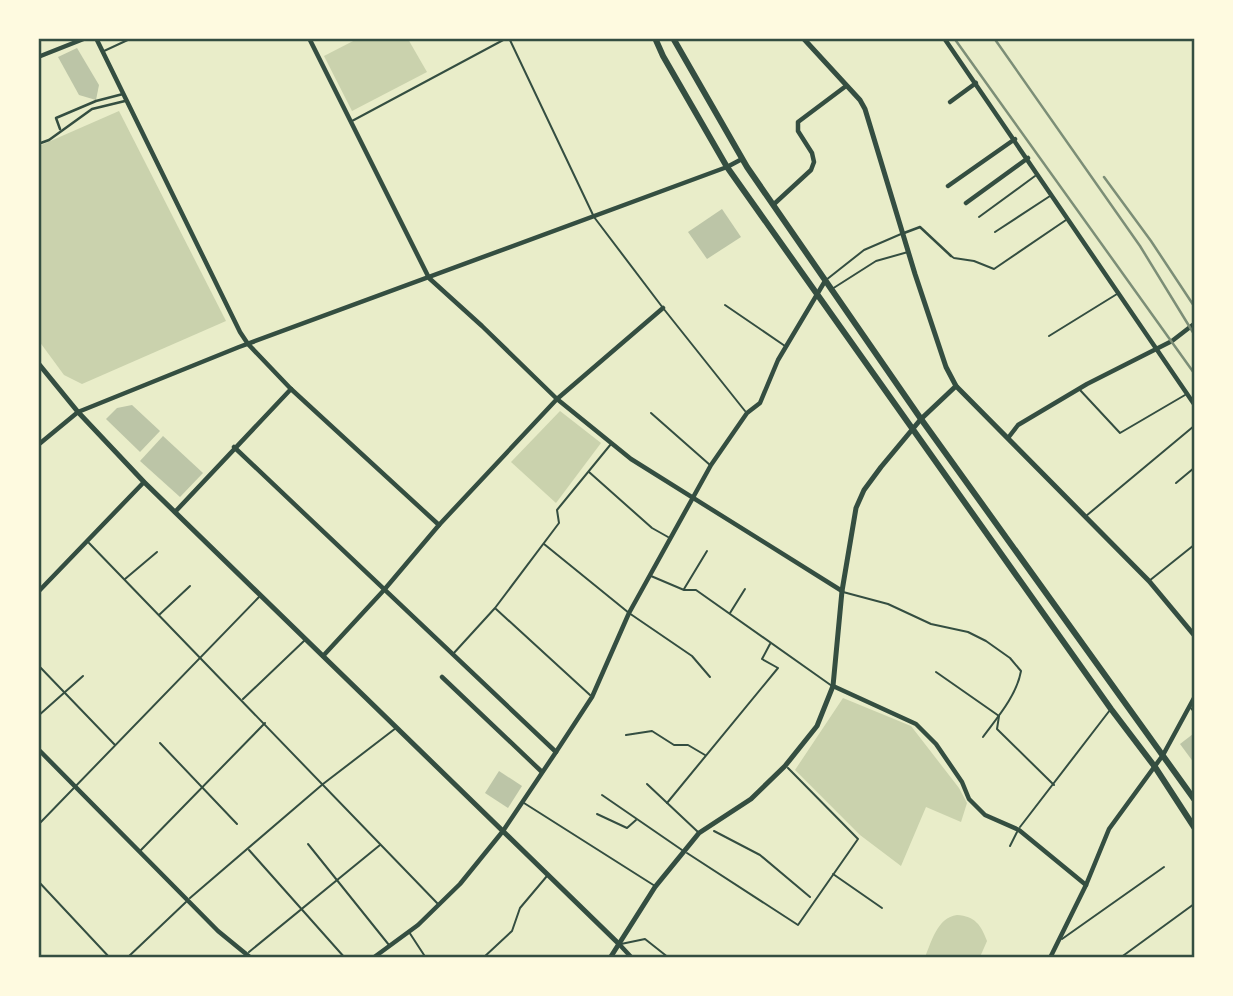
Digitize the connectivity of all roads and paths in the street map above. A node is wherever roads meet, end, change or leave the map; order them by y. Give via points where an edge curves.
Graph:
1 (86, 38) edge
2 (96, 38) edge
3 (132, 38) edge
4 (309, 38) edge
5 (508, 38) edge
6 (655, 38) edge
7 (673, 38) edge
8 (944, 38) edge
9 (806, 40) edge
10 (103, 51) junction
11 (38, 57) edge
12 (976, 83) junction
13 (846, 86) junction
14 (123, 94) junction
15 (126, 100) junction
16 (950, 102) dead end
17 (90, 104) junction
18 (92, 109) junction
19 (351, 121) junction
20 (60, 129) dead end
21 (1015, 139) junction
22 (38, 144) edge
23 (1028, 158) junction
24 (741, 159) junction
25 (727, 167) junction
26 (1037, 175) junction
27 (948, 186) dead end
28 (1051, 195) junction
29 (966, 202) dead end
30 (773, 205) junction
31 (594, 217) junction
32 (979, 217) dead end
33 (1067, 219) junction
34 (995, 232) dead end
35 (903, 234) junction
36 (908, 252) junction
37 (951, 256) joint
38 (429, 278) junction
39 (825, 281) junction
40 (831, 290) junction
41 (1120, 292) junction
42 (817, 295) junction
43 (726, 305) dead end
44 (663, 308) junction
45 (1195, 324) edge
46 (1049, 336) dead end
47 (248, 344) junction
48 (786, 346) junction
49 (1156, 349) junction
50 (38, 363) edge
51 (956, 386) junction
52 (291, 389) junction
53 (1079, 389) junction
54 (1188, 394) junction
55 (557, 399) junction
56 (1195, 404) edge
57 (78, 412) junction
58 (651, 413) dead end
59 (747, 413) junction
60 (921, 419) junction
61 (1195, 426) edge
62 (913, 430) junction
63 (1008, 438) junction
64 (611, 444) junction
65 (38, 445) edge
66 (234, 447) junction
67 (711, 465) junction
68 (1194, 468) edge
69 (588, 472) junction
70 (144, 482) junction
71 (1176, 483) dead end
72 (694, 497) junction
73 (175, 512) junction
74 (1085, 516) junction
75 (439, 525) junction
76 (671, 539) junction
77 (87, 541) junction
78 (543, 543) junction
79 (1195, 545) edge
80 (707, 551) dead end
81 (157, 552) dead end
82 (650, 575) junction
83 (124, 580) junction
84 (1149, 581) junction
85 (190, 586) dead end
86 (746, 589) dead end
87 (384, 590) junction
88 (684, 590) junction
89 (842, 591) junction
90 (38, 592) edge
91 (261, 596) junction
92 (495, 608) junction
93 (629, 613) junction
94 (730, 614) junction
95 (159, 616) junction
96 (1195, 635) edge
97 (306, 639) junction
98 (771, 643) junction
99 (453, 655) junction
100 (323, 656) junction
101 (201, 657) junction
102 (38, 665) edge
103 (936, 672) dead end
104 (83, 676) dead end
105 (442, 677) dead end
106 (710, 677) dead end
107 (833, 687) junction
108 (65, 694) junction
109 (592, 697) junction
110 (1195, 698) edge
111 (242, 699) junction
112 (1189, 706) junction
113 (1111, 709) junction
114 (1195, 712) edge
115 (38, 716) edge
116 (999, 716) junction
117 (265, 723) junction
118 (397, 727) junction
119 (626, 735) dead end
120 (983, 737) dead end
121 (160, 743) dead end
122 (116, 745) junction
123 (38, 748) edge
124 (556, 752) junction
125 (1163, 755) junction
126 (705, 756) junction
127 (785, 766) junction
128 (1155, 767) junction
129 (542, 772) junction
130 (323, 784) junction
131 (647, 784) dead end
132 (1054, 785) junction
133 (77, 786) junction
134 (203, 787) junction
135 (602, 796) dead end
136 (1195, 799) edge
137 (522, 802) junction
138 (667, 803) junction
139 (597, 814) dead end
140 (636, 819) junction
141 (237, 824) dead end
142 (38, 825) edge
143 (707, 827) junction
144 (1195, 827) edge
145 (1019, 830) junction
146 (503, 831) junction
147 (699, 833) junction
148 (307, 844) dead end
149 (381, 845) junction
150 (1010, 846) dead end
151 (248, 849) junction
152 (684, 851) junction
153 (139, 852) junction
154 (1164, 867) dead end
155 (832, 873) junction
156 (548, 875) junction
157 (337, 880) junction
158 (38, 881) edge
159 (1086, 885) junction
160 (656, 887) junction
161 (187, 901) junction
162 (814, 901) junction
163 (1195, 904) edge
164 (439, 905) junction
165 (882, 908) dead end
166 (302, 909) junction
167 (409, 932) junction
168 (1056, 943) junction
169 (619, 944) junction
170 (390, 946) junction
171 (247, 956) edge
172 (110, 957) edge
173 (127, 957) edge
174 (345, 957) edge
175 (373, 957) edge
176 (426, 957) edge
177 (483, 957) edge
178 (610, 957) edge
179 (632, 957) edge
180 (669, 957) edge
181 (1050, 957) edge
182 (1120, 957) edge

1 - 11 street
2 - 10 street
3 - 10 lane
4 - 19 street
5 - 19 lane
5 - 31 lane
6 - 25 main road
7 - 24 main road
8 - 12 street
9 - 13 street
10 - 14 street
12 - 16 street
12 - 21 street
13 - 30 street via 798,122 814,162
13 - 35 street via 865,109
14 - 15 street
14 - 17 street
15 - 18 street
15 - 47 street
17 - 18 street
17 - 20 street via 56,118
18 - 22 street
19 - 38 street
21 - 23 street
21 - 27 street
23 - 26 street
23 - 29 street
24 - 25 street
24 - 30 main road
25 - 31 street
25 - 42 main road
26 - 28 street
26 - 32 lane
28 - 33 street
28 - 34 lane
30 - 39 main road
31 - 38 street
31 - 44 lane
33 - 37 lane via 994,269
33 - 41 street
35 - 36 street
35 - 37 street via 920,227
35 - 39 lane via 864,250
36 - 40 lane via 876,261
36 - 51 street
38 - 47 street
38 - 55 street
39 - 40 main road
39 - 42 street
40 - 60 main road
41 - 46 lane
41 - 49 street
42 - 48 street
42 - 62 main road
43 - 48 lane
44 - 55 street
44 - 59 lane
45 - 49 street
47 - 52 street
47 - 57 street
48 - 59 street via 760,403
49 - 53 street
49 - 54 street
50 - 57 street
51 - 60 street
51 - 63 street
52 - 66 street
52 - 75 street
53 - 54 lane via 1120,433
53 - 63 street via 1018,425
54 - 56 street
55 - 64 street
55 - 75 street
57 - 65 street
57 - 70 street
58 - 67 lane
59 - 67 street
60 - 62 street
60 - 125 main road
61 - 74 lane
62 - 89 street via 870,482 856,508
62 - 113 main road
63 - 74 street
64 - 69 lane
64 - 72 street
66 - 73 street
66 - 87 street
67 - 72 street
68 - 71 lane
69 - 76 lane
69 - 78 lane via 557,510 559,523
70 - 73 street
70 - 77 street
72 - 76 street
72 - 89 street
73 - 91 street
74 - 84 street
75 - 87 street
76 - 82 street
77 - 83 lane
77 - 90 street
78 - 92 lane
78 - 93 lane
79 - 84 lane
80 - 88 lane
81 - 83 lane
82 - 88 lane
82 - 93 street
83 - 95 lane
84 - 96 street
85 - 95 lane
86 - 94 lane
87 - 99 street
87 - 100 street
88 - 94 lane via 696,590
89 - 107 street
89 - 116 lane via 888,604 931,624 968,632 1010,658 1021,671 1020,680
91 - 97 street
91 - 101 lane
92 - 99 lane
92 - 109 lane
93 - 106 lane via 692,656
93 - 109 street
94 - 98 lane
95 - 101 lane
97 - 100 street
97 - 111 lane
98 - 107 lane
98 - 126 lane via 762,659 778,668
99 - 124 street
100 - 118 street
101 - 111 lane
101 - 122 lane
102 - 108 lane
103 - 116 lane
104 - 108 lane
105 - 129 street
107 - 127 street via 817,726
107 - 145 street via 916,724 936,744 969,799 985,815
108 - 115 lane
108 - 122 lane
109 - 124 street
110 - 112 street
111 - 117 lane
112 - 114 lane
112 - 125 street
113 - 128 main road
113 - 132 lane
116 - 120 lane
116 - 132 lane via 997,729
117 - 130 lane
117 - 134 lane
118 - 130 lane
118 - 146 street
119 - 126 lane via 652,731
121 - 134 lane
122 - 133 lane
123 - 133 street
124 - 129 street
125 - 128 street
125 - 136 main road
126 - 138 lane
127 - 143 street via 751,799
127 - 155 lane via 858,839
128 - 144 main road
128 - 159 street via 1109,829
129 - 137 street
130 - 149 lane
130 - 151 lane
131 - 138 lane
132 - 145 lane
133 - 142 lane
133 - 153 street
134 - 141 lane
134 - 153 lane
135 - 140 lane
137 - 146 street
137 - 160 lane
138 - 147 lane
139 - 140 lane via 627,828
140 - 152 lane
143 - 147 street
143 - 162 path via 760,855
145 - 150 lane
145 - 159 street
146 - 156 street
146 - 164 street
147 - 152 street
148 - 157 lane
149 - 157 lane
149 - 164 lane
151 - 161 lane
151 - 166 lane
152 - 160 street
152 - 162 lane via 799,925
153 - 161 street
154 - 168 lane
155 - 162 lane
155 - 165 lane
156 - 169 street
156 - 177 lane via 520,908 512,931
157 - 166 lane
157 - 170 lane
158 - 172 lane
159 - 168 street
160 - 169 street
161 - 171 street
161 - 173 lane
163 - 182 lane
164 - 167 street
166 - 171 lane
166 - 174 lane
167 - 170 street
167 - 176 lane
168 - 181 street
169 - 178 street
169 - 179 street
169 - 180 lane via 645,939
170 - 175 street

